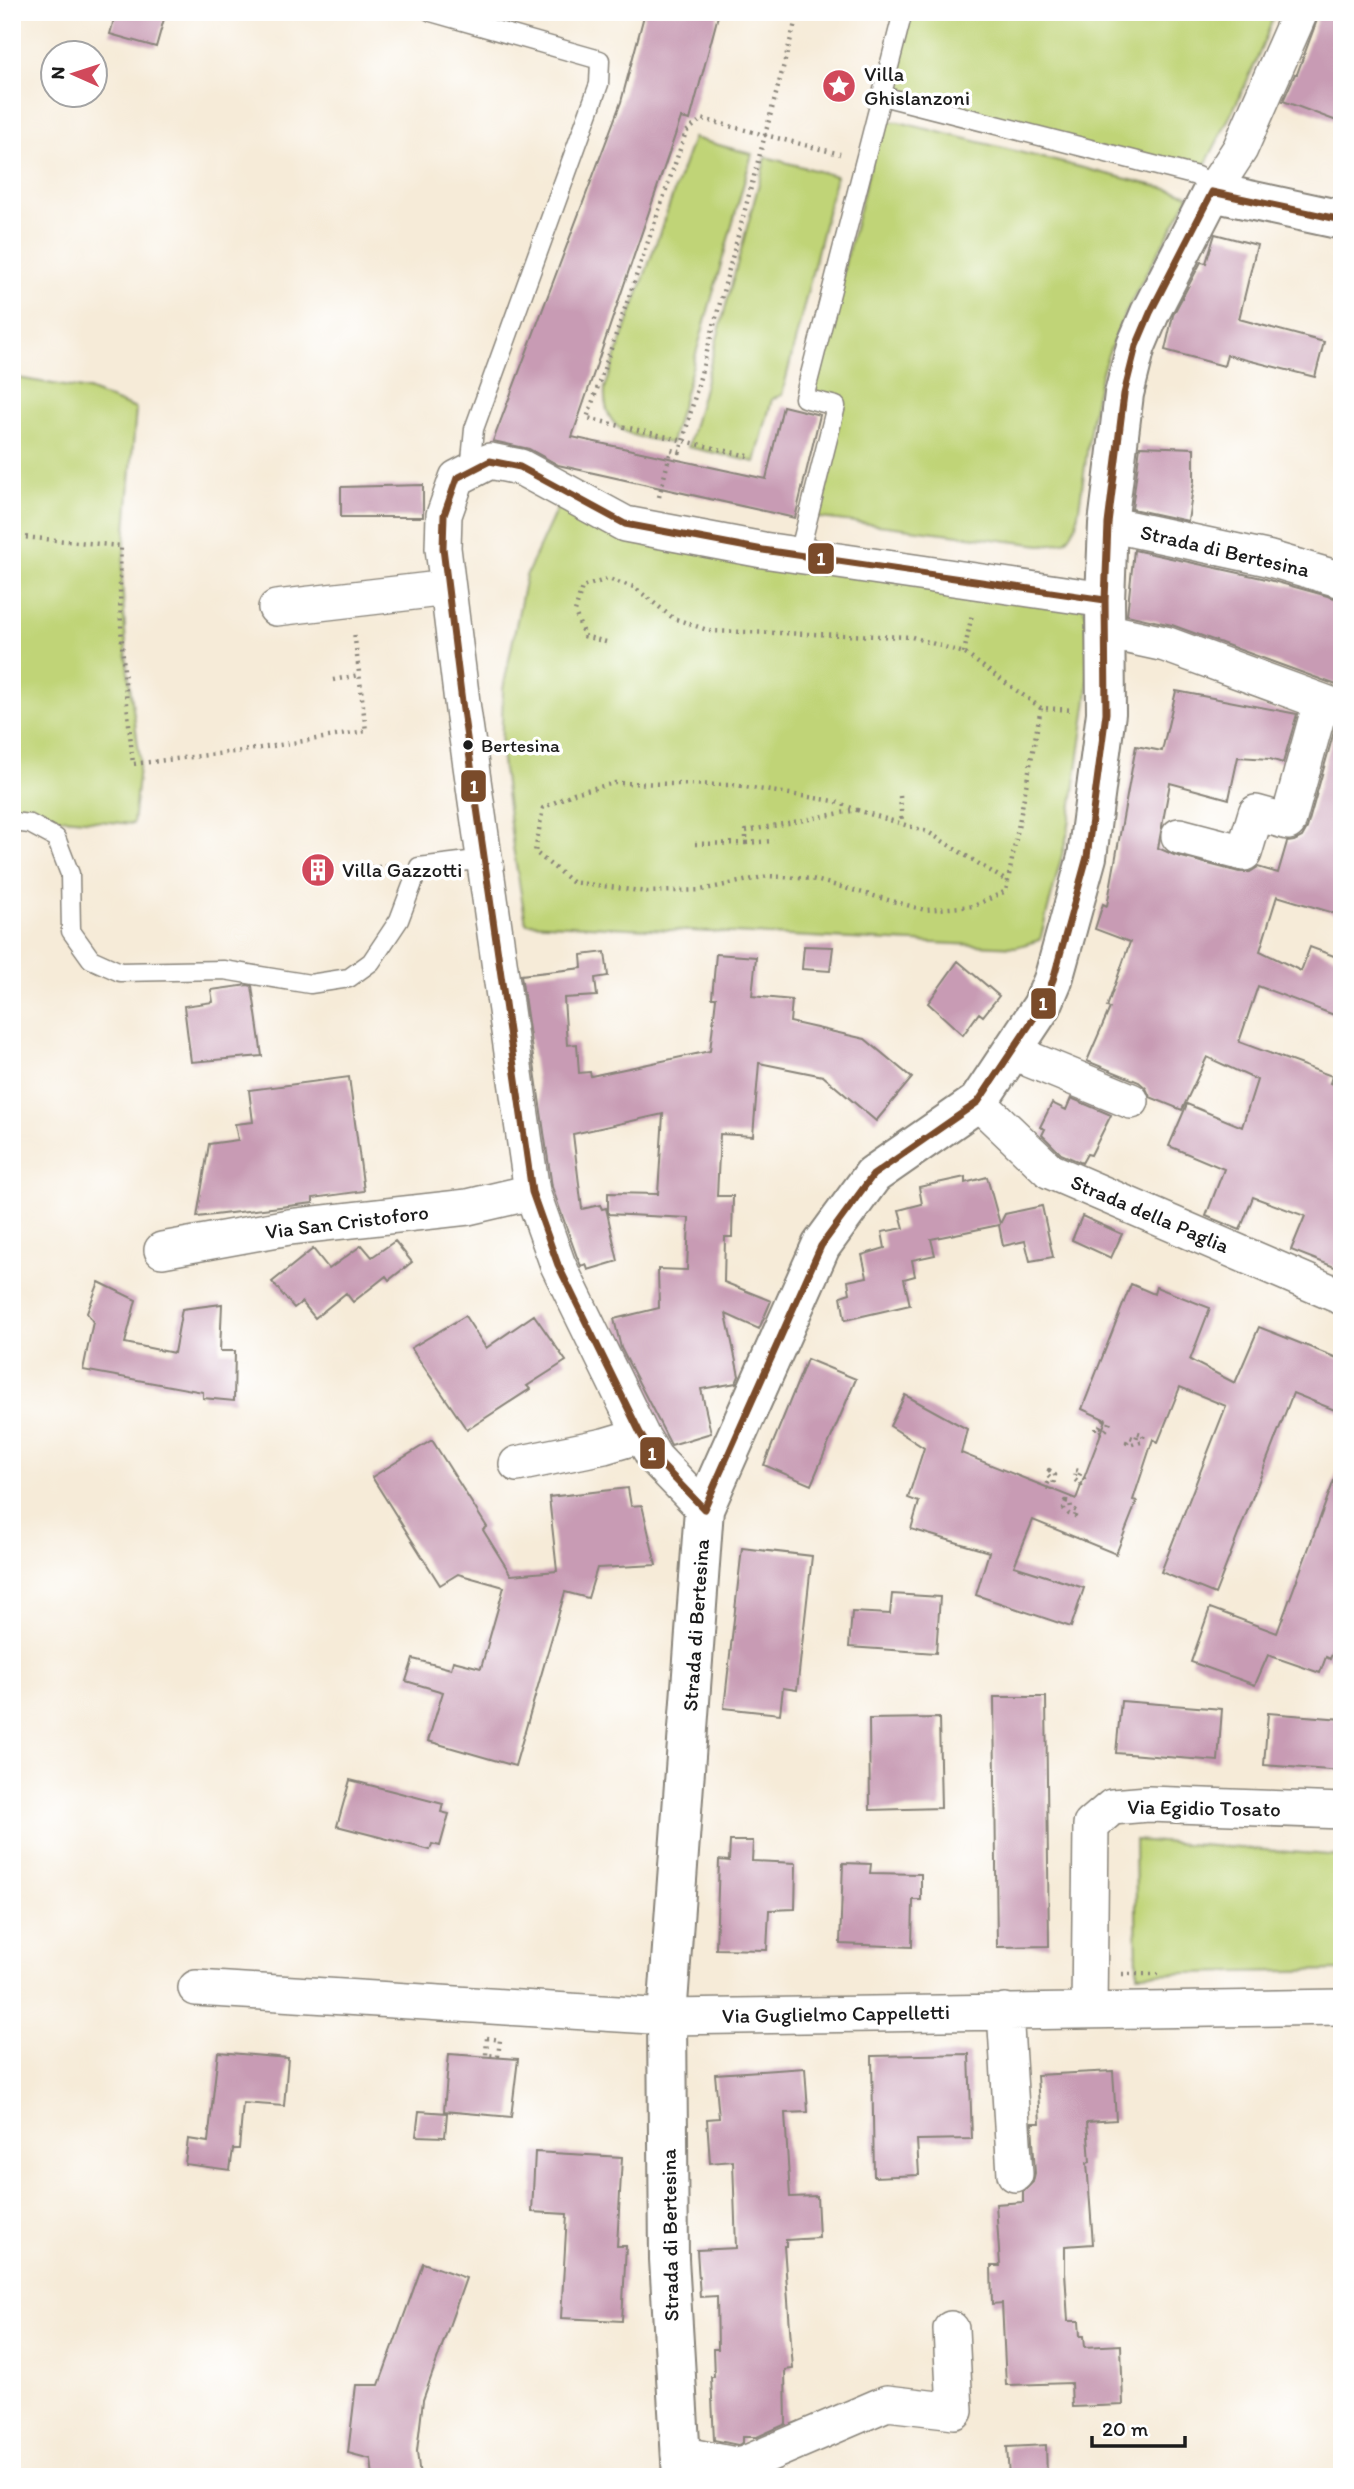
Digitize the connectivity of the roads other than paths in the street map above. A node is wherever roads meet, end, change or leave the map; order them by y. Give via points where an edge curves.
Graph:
1 (431, 12) edge
2 (903, 12) edge
3 (1300, 12) edge
4 (882, 96) junction
5 (1212, 192) junction
6 (1342, 220) edge
7 (470, 471) junction
8 (1108, 524) junction
9 (799, 554) junction
10 (1342, 580) edge
11 (448, 588) junction
12 (276, 608) dead end
13 (1105, 616) junction
14 (1331, 706) edge
15 (12, 822) edge
16 (1179, 836) dead end
17 (485, 859) junction
18 (1016, 1046) junction
19 (1131, 1101) dead end
20 (978, 1102) junction
21 (532, 1192) junction
22 (162, 1250) dead end
23 (1342, 1297) edge
24 (641, 1435) junction
25 (517, 1464) dead end
26 (704, 1508) junction
27 (1342, 1811) edge
28 (196, 1988) dead end
29 (1342, 2007) edge
30 (1005, 2011) junction
31 (1089, 2011) junction
32 (667, 2017) junction
33 (1015, 2174) dead end
34 (951, 2329) dead end
35 (680, 2465) edge

1 - 7 lane via 600,60 599,84 474,429
2 - 4 lane
3 - 5 street via 1240,149
4 - 5 lane via 1197,176
4 - 9 lane via 804,398 836,406
5 - 6 street
5 - 8 street, Strada di Bertesina via 1136,346 1124,394
7 - 9 street via 490,461 520,467 625,524
7 - 11 street via 457,478 444,515
8 - 10 street, Strada di Bertesina via 1267,558
8 - 13 street, Strada di Bertesina
9 - 13 street via 979,582
11 - 12 street
11 - 17 street
13 - 14 street via 1165,644
13 - 18 street, Strada di Bertesina via 1106,713 1087,857 1053,980
14 - 16 street via 1288,822 1256,813 1244,853
15 - 17 lane via 30,824 56,838 70,874 71,931 91,959 120,972 224,970 310,984 349,978 371,962 399,920 419,867
17 - 21 street
18 - 19 street via 1031,1060
18 - 20 street, Strada di Bertesina
20 - 23 street, Strada della Paglia via 1050,1171
20 - 26 street, Strada di Bertesina via 873,1175 821,1246
21 - 22 street, Via San Cristoforo via 468,1207 289,1227
21 - 24 street via 558,1265
24 - 25 street
24 - 26 street via 655,1458
26 - 32 street, Strada di Bertesina
27 - 31 street, Via Egidio Tosato via 1148,1804 1112,1807 1091,1825
28 - 32 street
29 - 31 street, Via Guglielmo Cappelletti
30 - 31 street, Via Guglielmo Cappelletti
30 - 32 street, Via Guglielmo Cappelletti
30 - 33 street
32 - 35 street, Strada di Bertesina via 669,2259
34 - 35 street, Strada di Bertesina via 955,2411 887,2403 740,2466

